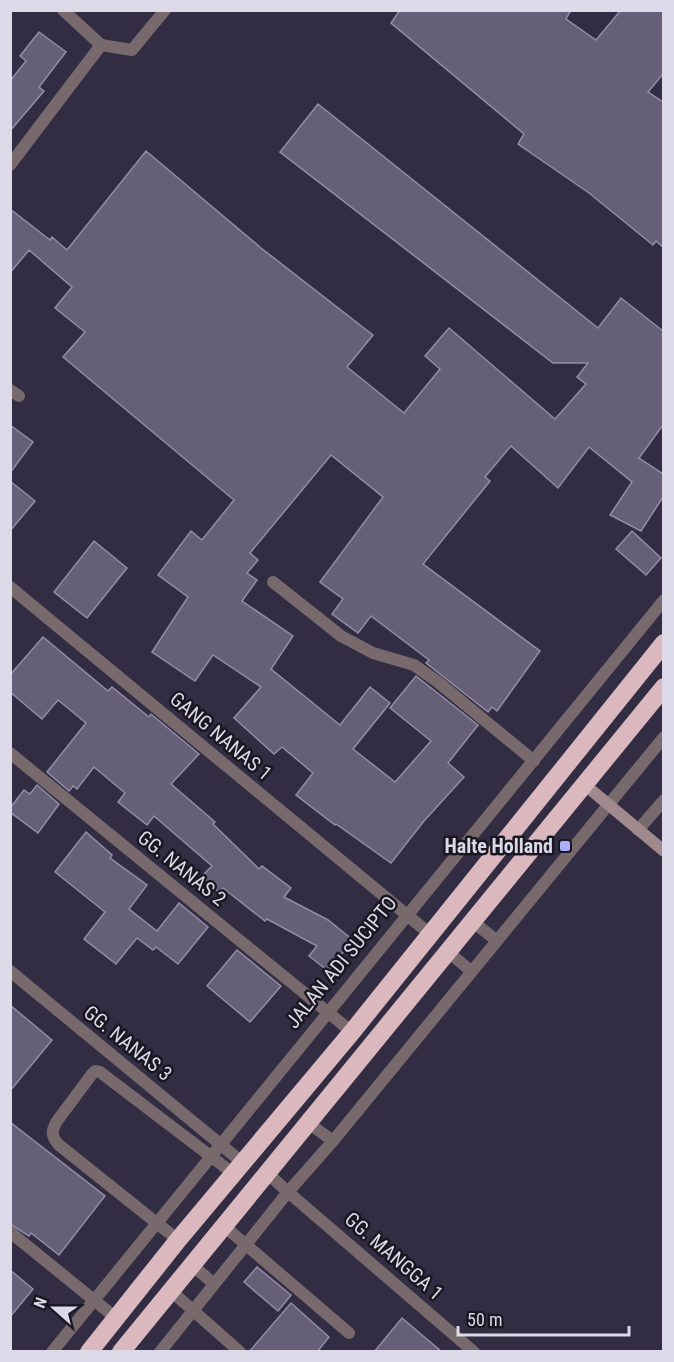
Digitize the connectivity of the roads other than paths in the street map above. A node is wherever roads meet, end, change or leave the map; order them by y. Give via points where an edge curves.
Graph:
1 (63, 10) edge
2 (165, 10) edge
3 (100, 45) junction
4 (10, 165) edge
5 (273, 582) dead end
6 (10, 587) edge
7 (663, 600) edge
8 (663, 644) edge
9 (660, 697) edge
10 (663, 737) edge
11 (10, 753) edge
12 (534, 761) junction
13 (584, 784) junction
14 (663, 800) edge
15 (608, 805) junction
16 (638, 830) junction
17 (663, 851) edge
18 (407, 916) junction
19 (472, 921) junction
20 (430, 934) junction
21 (496, 940) junction
22 (447, 951) junction
23 (10, 971) edge
24 (471, 971) junction
25 (328, 1013) junction
26 (352, 1032) junction
27 (307, 1122) junction
28 (333, 1141) junction
29 (221, 1144) junction
30 (211, 1156) junction
31 (238, 1168) junction
32 (266, 1172) junction
33 (288, 1192) junction
34 (158, 1223) junction
35 (224, 1226) junction
36 (10, 1232) edge
37 (178, 1240) junction
38 (246, 1244) junction
39 (191, 1264) junction
40 (214, 1284) junction
41 (170, 1290) junction
42 (94, 1300) junction
43 (193, 1310) junction
44 (116, 1318) junction
45 (349, 1333) dead end
46 (52, 1352) edge
47 (88, 1352) edge
48 (121, 1352) edge
49 (160, 1352) edge
50 (240, 1352) edge
51 (474, 1352) edge

1 - 3 street
2 - 3 street via 132,50
3 - 4 street
5 - 12 street via 340,636 373,653 414,665
6 - 18 street, GANG NANAS 1
7 - 12 street, JALAN ADI SUCIPTO
8 - 20 highway
9 - 13 highway
10 - 15 street
11 - 25 street, GG. NANAS 2
12 - 18 street, JALAN ADI SUCIPTO
13 - 15 street
13 - 19 highway
14 - 16 street
15 - 16 street
15 - 21 street
16 - 17 street
18 - 20 street, GANG NANAS 1
18 - 25 street, JALAN ADI SUCIPTO
19 - 21 street
19 - 22 highway
20 - 26 highway
21 - 24 street
22 - 24 street
22 - 27 highway
23 - 29 street, GG. NANAS 3
24 - 28 street
25 - 26 street, GG. NANAS 2
25 - 29 street, JALAN ADI SUCIPTO
26 - 31 highway
27 - 28 street
27 - 32 highway
28 - 33 street
29 - 30 street, JALAN ADI SUCIPTO
29 - 31 street, GG. NANAS 3
30 - 31 street
30 - 34 street, JALAN ADI SUCIPTO
30 - 34 street via 100,1072 92,1074 57,1121 53,1138
31 - 37 highway
32 - 33 street, GG. MANGGA 1
32 - 35 highway
33 - 38 street
33 - 51 street, GG. MANGGA 1
34 - 37 street
34 - 42 street, JALAN ADI SUCIPTO
35 - 38 street
35 - 39 highway
36 - 42 street
37 - 44 highway
38 - 40 street
38 - 45 street
39 - 40 street
39 - 41 highway
40 - 43 street
41 - 43 street
41 - 48 highway
42 - 44 street
42 - 46 street, JALAN ADI SUCIPTO
43 - 49 street
43 - 50 street
44 - 47 highway

